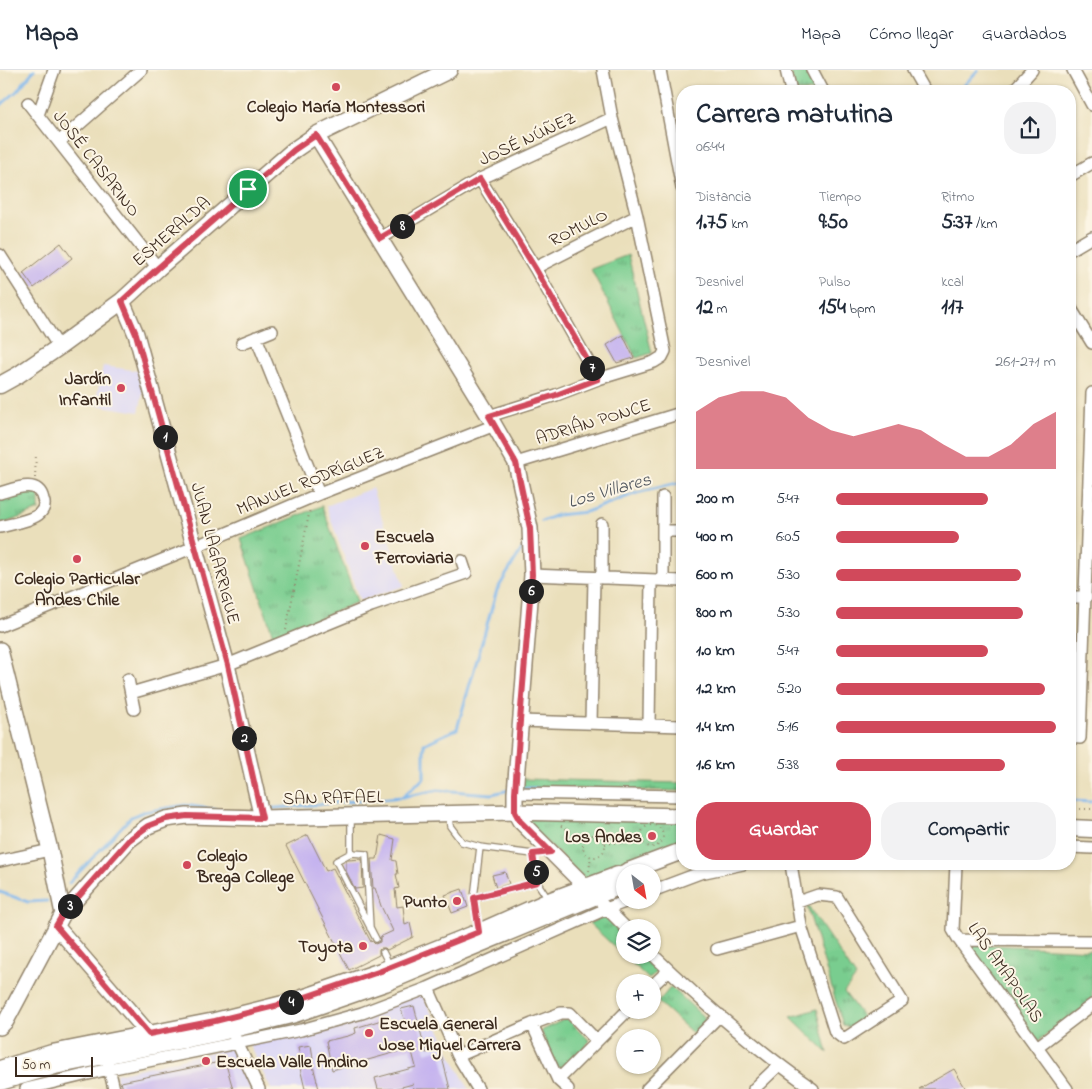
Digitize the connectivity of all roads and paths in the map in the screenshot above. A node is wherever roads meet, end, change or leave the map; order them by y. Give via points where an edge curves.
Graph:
1 (54, 70) edge
2 (141, 70) edge
3 (449, 70) edge
4 (603, 70) edge
5 (660, 70) edge
6 (786, 70) edge
7 (812, 70) edge
8 (913, 70) edge
9 (1032, 70) edge
10 (1072, 70) edge
11 (790, 85) edge
12 (820, 85) edge
13 (922, 85) edge
14 (1020, 85) edge
15 (28, 103) dead end
16 (1092, 105) edge
17 (38, 115) junction
18 (612, 118) junction
19 (316, 135) junction
20 (59, 142) junction
21 (676, 156) edge
22 (1092, 162) edge
23 (1076, 172) edge
24 (480, 179) junction
25 (637, 216) junction
26 (1092, 237) edge
27 (380, 238) junction
28 (1076, 246) edge
29 (0, 255) edge
30 (158, 268) junction
31 (535, 268) junction
32 (122, 301) junction
33 (1076, 317) edge
34 (272, 331) dead end
35 (256, 338) junction
36 (242, 343) dead end
37 (1092, 343) edge
38 (60, 346) junction
39 (598, 379) junction
40 (0, 385) edge
41 (1092, 393) edge
42 (676, 415) edge
43 (492, 420) junction
44 (36, 453) dead end
45 (516, 463) junction
46 (35, 488) junction
47 (0, 493) edge
48 (316, 496) junction
49 (663, 497) dead end
50 (602, 524) dead end
51 (0, 527) edge
52 (663, 531) junction
53 (676, 531) edge
54 (194, 547) junction
55 (462, 561) dead end
56 (532, 575) junction
57 (598, 578) junction
58 (657, 580) junction
59 (676, 581) edge
60 (1076, 596) edge
61 (1086, 597) junction
62 (0, 626) edge
63 (284, 642) junction
64 (0, 650) edge
65 (228, 665) junction
66 (128, 679) dead end
67 (131, 693) junction
68 (134, 709) dead end
69 (520, 721) junction
70 (591, 723) junction
71 (649, 725) junction
72 (1076, 725) edge
73 (676, 726) edge
74 (515, 793) junction
75 (676, 796) edge
76 (1076, 809) edge
77 (1092, 809) edge
78 (515, 812) junction
79 (449, 814) junction
80 (676, 816) edge
81 (351, 817) junction
82 (262, 818) junction
83 (561, 826) dead end
84 (1076, 828) edge
85 (1092, 829) edge
86 (663, 832) dead end
87 (585, 839) junction
88 (605, 844) junction
89 (480, 847) junction
90 (1076, 848) edge
91 (1092, 848) edge
92 (50, 850) junction
93 (551, 852) junction
94 (351, 853) junction
95 (676, 853) edge
96 (533, 854) junction
97 (591, 856) junction
98 (0, 861) edge
99 (676, 862) edge
100 (648, 864) edge
101 (661, 868) edge
102 (714, 870) edge
103 (792, 870) edge
104 (956, 870) edge
105 (616, 879) edge
106 (537, 882) junction
107 (616, 886) edge
108 (661, 888) edge
109 (594, 892) junction
110 (616, 897) edge
111 (474, 898) junction
112 (549, 902) junction
113 (798, 902) junction
114 (618, 919) edge
115 (60, 920) junction
116 (801, 926) junction
117 (370, 928) junction
118 (479, 932) junction
119 (376, 939) dead end
120 (959, 940) junction
121 (1092, 941) edge
122 (717, 949) dead end
123 (661, 962) edge
124 (669, 970) junction
125 (661, 978) edge
126 (428, 988) junction
127 (1092, 1005) edge
128 (720, 1015) junction
129 (619, 1019) edge
130 (532, 1024) junction
131 (0, 1027) edge
132 (149, 1034) junction
133 (234, 1036) junction
134 (597, 1041) junction
135 (1037, 1047) junction
136 (107, 1056) junction
137 (458, 1056) junction
138 (779, 1065) junction
139 (0, 1070) edge
140 (558, 1080) junction
141 (0, 1082) edge
142 (26, 1089) edge
143 (114, 1089) edge
144 (259, 1089) edge
145 (478, 1089) edge
146 (568, 1089) edge
147 (647, 1089) edge
148 (754, 1089) edge
149 (813, 1089) edge
150 (1067, 1089) edge

1 - 17 street
2 - 20 street
3 - 19 main road, ESMERALDA
4 - 18 street
5 - 21 street
6 - 11 street
7 - 12 street
8 - 13 street
9 - 14 street
10 - 16 street
15 - 17 street, JOSÉ CASARINO
17 - 20 street, JOSÉ CASARINO
18 - 24 street, JOSÉ NÚÑEZ
18 - 25 street
19 - 27 street
19 - 30 main road, ESMERALDA via 294,150
20 - 30 street, JOSÉ CASARINO
22 - 23 street
24 - 27 street, JOSÉ NÚÑEZ
24 - 31 street
25 - 31 street, ROMULO
25 - 39 street, MANUEL RODRÍGUEZ via 666,351 654,362
26 - 28 street
27 - 43 street
29 - 38 street
30 - 32 main road, ESMERALDA
31 - 39 street
32 - 38 main road, ESMERALDA
32 - 54 street, JUAN LAGARRIGUE via 136,334
33 - 37 street
34 - 35 street
35 - 36 street
35 - 48 street
38 - 40 main road, ESMERALDA
39 - 43 street, MANUEL RODRÍGUEZ
41 - 61 street
42 - 45 street, ADRIÁN PONCE
43 - 45 street
43 - 48 street, MANUEL RODRÍGUEZ
44 - 46 path
45 - 56 street via 530,528
46 - 47 street via 22,486
46 - 51 street via 40,491 44,503 40,513
48 - 54 street, MANUEL RODRÍGUEZ
48 - 63 path
49 - 52 street
50 - 57 street
52 - 53 street
52 - 58 street
54 - 62 street, MANUEL RODRÍGUEZ
54 - 65 street, JUAN LAGARRIGUE
55 - 63 street via 466,572
56 - 57 street
56 - 69 street
57 - 58 street
57 - 70 street
58 - 59 street
58 - 71 street
60 - 61 street
61 - 72 street
63 - 65 street
64 - 92 street
65 - 67 street
65 - 82 street, JUAN LAGARRIGUE
66 - 67 street
67 - 68 street
69 - 70 street
69 - 74 street
70 - 71 street
71 - 73 street
74 - 75 street
74 - 78 street
76 - 77 path
78 - 79 street, SAN RAFAEL
78 - 80 street, SAN RAFAEL
78 - 93 street
79 - 81 street, SAN RAFAEL
79 - 89 lane via 450,826 462,842
81 - 82 street, SAN RAFAEL
81 - 94 lane
82 - 115 street, SAN RAFAEL via 187,816 148,826 129,840
83 - 87 path
84 - 85 main road
86 - 88 path via 663,840 655,847 648,846 642,839
87 - 88 path via 595,835
87 - 97 path via 584,849
88 - 97 path via 601,854
89 - 96 lane
89 - 111 lane
90 - 91 street
92 - 98 street
92 - 115 street
93 - 96 lane
93 - 109 street
94 - 117 lane via 366,854
94 - 117 lane via 336,861
95 - 100 main road
96 - 106 lane
97 - 109 path
99 - 101 main road
102 - 108 street
103 - 113 street
104 - 120 street, LAS AMAPOLAS via 953,930
105 - 109 main road
106 - 111 lane
106 - 112 lane
107 - 109 main road
109 - 110 street
109 - 112 main road
109 - 114 street
109 - 126 street
109 - 133 main road via 385,983
111 - 118 lane
112 - 118 main road
113 - 116 street
113 - 116 street via 818,896 837,896 902,1001 844,1039 835,1032
115 - 131 street, SAN RAFAEL
115 - 132 street
116 - 122 street
117 - 119 lane
118 - 132 main road via 387,960 291,1002
120 - 121 street
120 - 135 street, LAS AMAPOLAS
123 - 124 street
124 - 125 street
124 - 128 street
126 - 133 street via 301,1030
126 - 137 street
127 - 135 street
128 - 138 street
128 - 147 street
129 - 134 street
130 - 134 street via 561,1013 570,1013
130 - 137 street
130 - 140 street
132 - 136 main road
133 - 136 main road
133 - 144 street
134 - 140 street
135 - 150 street, LAS AMAPOLAS
136 - 139 main road via 52,1053
136 - 141 main road via 55,1066
136 - 142 street
136 - 143 street
137 - 145 street
138 - 148 street
138 - 149 street
140 - 146 street

